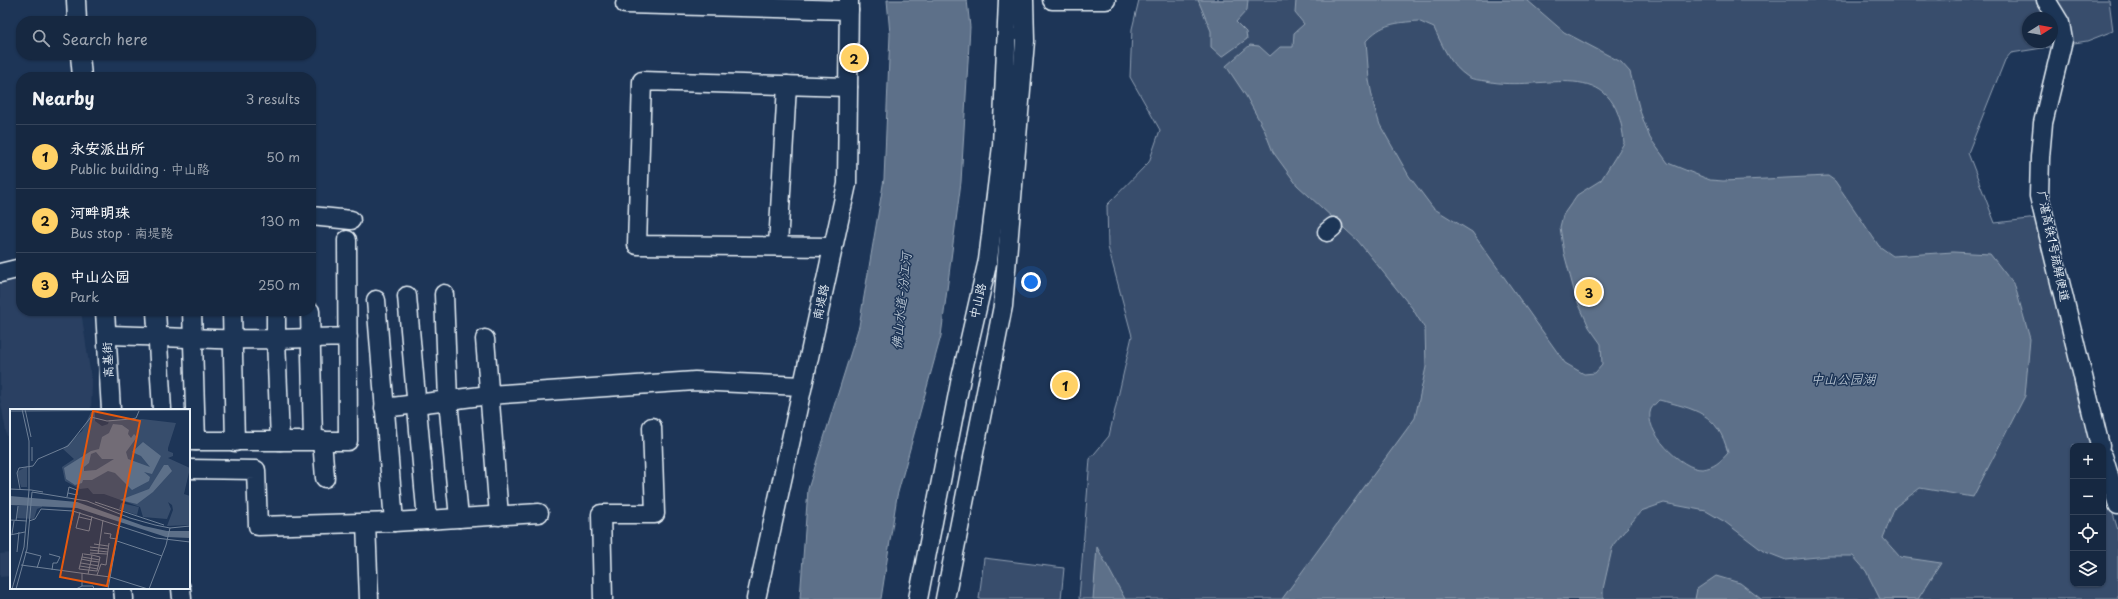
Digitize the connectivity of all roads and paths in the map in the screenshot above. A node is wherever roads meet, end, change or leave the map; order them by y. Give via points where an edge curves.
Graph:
1 (76, 0) edge
2 (1008, 0) edge
3 (1024, 0) edge
4 (1052, 0) edge
5 (1106, 0) edge
6 (2046, 0) edge
7 (625, 4) dead end
8 (849, 5) edge
9 (77, 16) edge
10 (80, 60) edge
11 (82, 72) edge
12 (787, 85) junction
13 (848, 87) junction
14 (316, 216) edge
15 (351, 220) dead end
16 (346, 240) dead end
17 (778, 246) junction
18 (833, 247) junction
19 (16, 269) edge
20 (0, 273) edge
21 (444, 294) dead end
22 (408, 296) dead end
23 (376, 300) dead end
24 (105, 316) edge
25 (156, 316) edge
26 (192, 316) edge
27 (232, 316) edge
28 (276, 316) edge
29 (310, 316) edge
30 (107, 335) junction
31 (158, 336) junction
32 (193, 337) junction
33 (348, 337) junction
34 (310, 338) junction
35 (276, 339) junction
36 (485, 339) dead end
37 (233, 341) junction
38 (802, 386) junction
39 (489, 395) junction
40 (448, 400) junction
41 (418, 404) junction
42 (384, 408) junction
43 (111, 409) edge
44 (162, 409) edge
45 (652, 427) dead end
46 (318, 440) junction
47 (193, 441) edge
48 (280, 441) junction
49 (235, 442) junction
50 (2099, 443) edge
51 (2106, 466) edge
52 (190, 469) edge
53 (325, 478) dead end
54 (2118, 505) edge
55 (539, 513) dead end
56 (499, 516) junction
57 (459, 518) junction
58 (427, 520) junction
59 (394, 522) junction
60 (366, 523) junction
61 (123, 589) edge
62 (181, 589) edge
63 (124, 599) edge
64 (182, 599) edge
65 (369, 599) edge
66 (603, 599) edge
67 (756, 599) edge
68 (918, 599) edge
69 (945, 599) edge

1 - 9 street
2 - 68 street, 中山路 via 1002,146 988,260 961,378
3 - 69 street, 中山路 via 1025,41 1003,306
4 - 5 street
6 - 50 street, 广湛高铁1号疏解便道 via 2060,23 2063,40 2043,123 2040,196
7 - 8 street
8 - 13 street, 南堤路
10 - 11 street
12 - 13 street
12 - 17 street
12 - 17 street via 642,81 637,245
13 - 18 street, 南堤路 via 847,184
14 - 15 street
16 - 33 street
17 - 18 street
18 - 38 street, 南堤路
19 - 20 street
21 - 40 street
22 - 41 street
23 - 42 street
24 - 30 street, 高基街
25 - 31 street
26 - 32 street
27 - 37 street
28 - 35 street
29 - 34 street
30 - 31 street
30 - 43 street, 高基街
31 - 32 street
31 - 44 street
32 - 37 street
32 - 47 street
33 - 34 street
33 - 46 street via 348,441
34 - 35 street
34 - 46 street
35 - 37 street
35 - 48 street
36 - 39 street
37 - 49 street
38 - 39 street via 695,380
38 - 67 street, 南堤路
39 - 40 street
39 - 56 street
40 - 41 street
40 - 57 street
41 - 42 street
41 - 58 street
42 - 59 street
45 - 66 street via 655,514 601,514
46 - 48 street
46 - 53 street
47 - 49 street
48 - 49 street
51 - 54 street
52 - 60 street via 256,470 258,526
55 - 56 street
56 - 57 street
57 - 58 street
58 - 59 street
59 - 60 street
60 - 65 street
61 - 63 street
62 - 64 street

